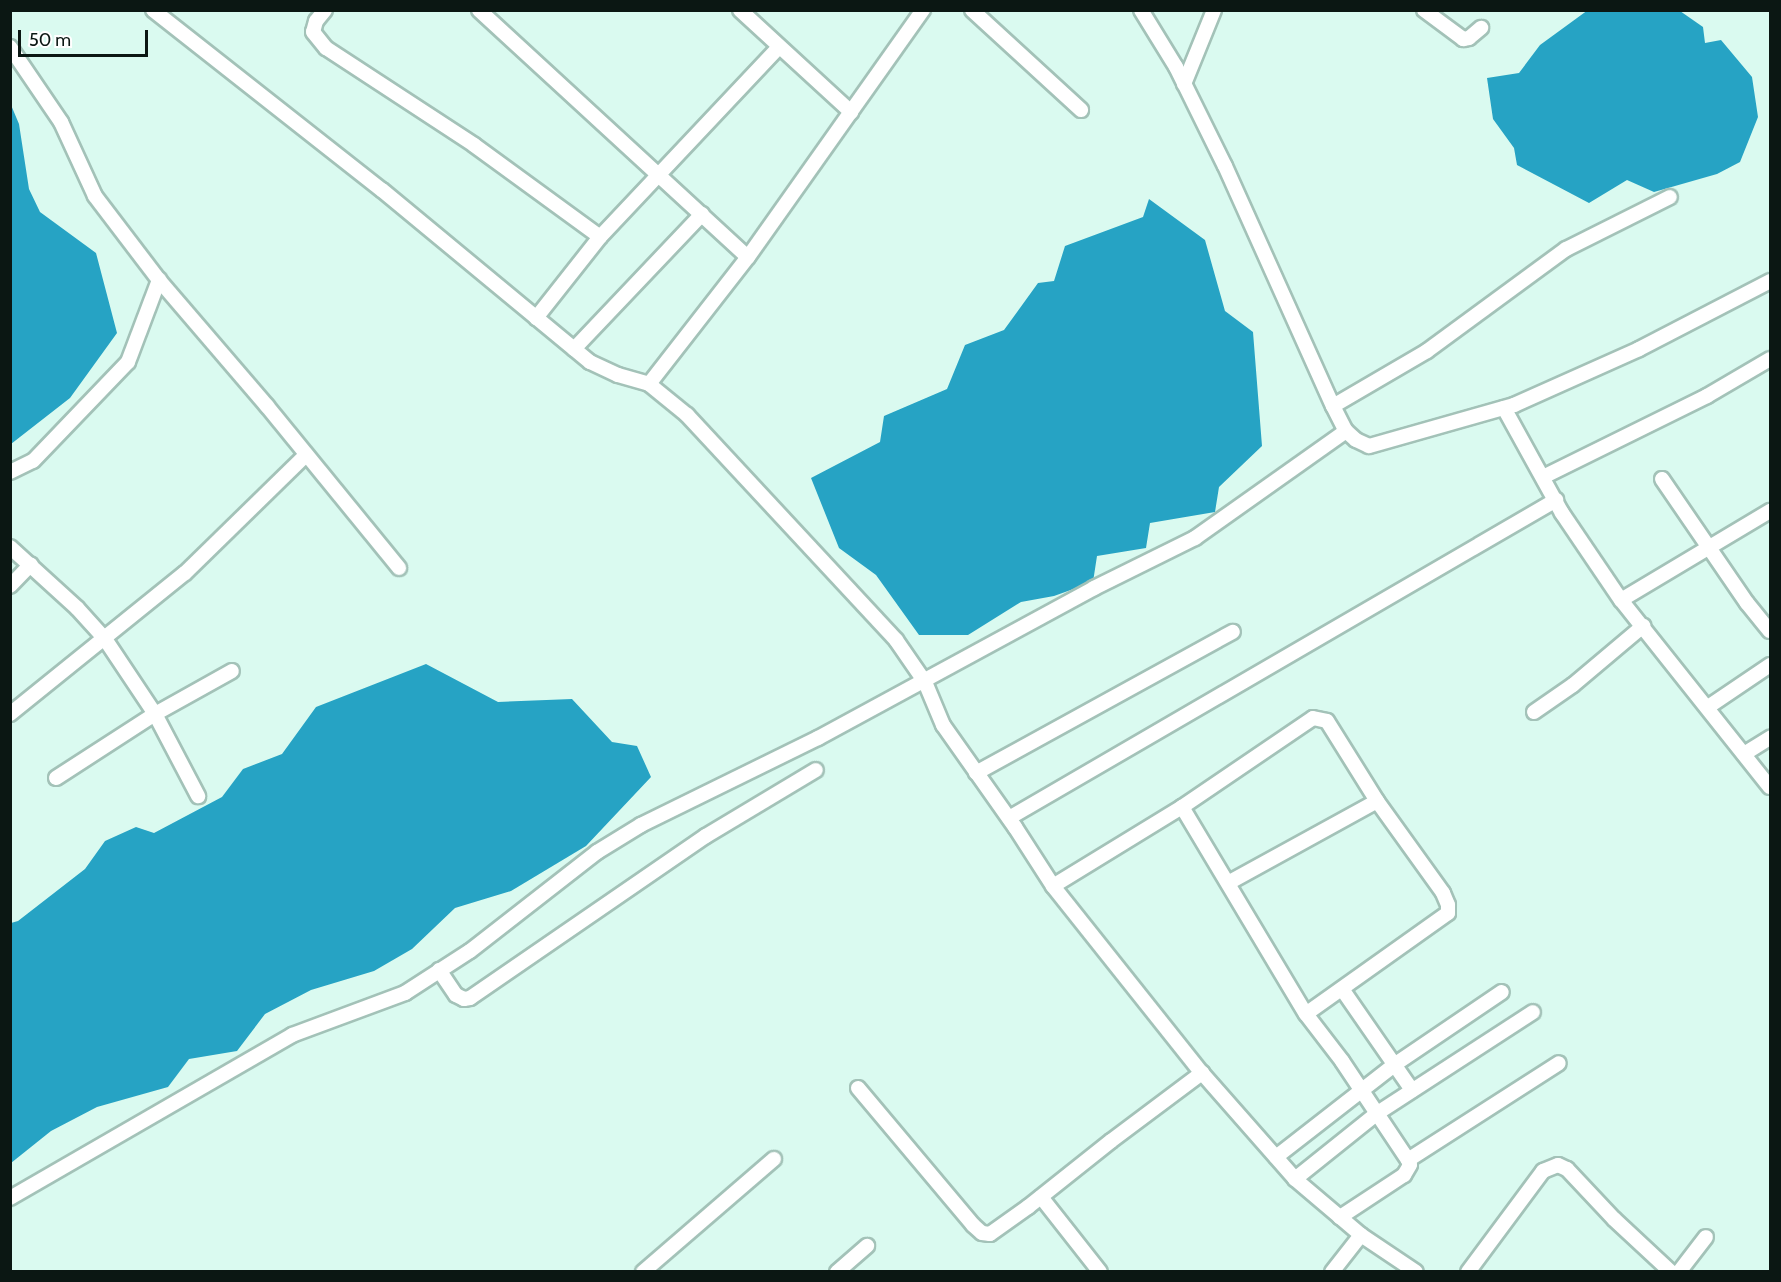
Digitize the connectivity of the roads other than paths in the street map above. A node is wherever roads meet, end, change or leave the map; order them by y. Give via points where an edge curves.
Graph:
1 (153, 10) edge
2 (324, 10) edge
3 (479, 10) edge
4 (740, 10) edge
5 (923, 10) edge
6 (972, 10) edge
7 (1141, 10) edge
8 (1214, 10) edge
9 (1424, 10) edge
10 (1481, 28) dead end
11 (779, 46) junction
12 (10, 47) edge
13 (1184, 84) junction
14 (1081, 110) dead end
15 (851, 112) junction
16 (659, 175) junction
17 (1670, 197) dead end
18 (702, 214) junction
19 (600, 237) junction
20 (748, 257) junction
21 (159, 280) junction
22 (1770, 281) edge
23 (536, 318) junction
24 (574, 349) junction
25 (1770, 359) edge
26 (649, 384) junction
27 (1333, 406) junction
28 (1504, 408) junction
29 (1346, 430) junction
30 (306, 455) junction
31 (10, 472) edge
32 (1543, 477) junction
33 (1662, 479) dead end
34 (1770, 511) edge
35 (1563, 512) junction
36 (10, 547) edge
37 (1710, 550) junction
38 (31, 564) junction
39 (399, 568) dead end
40 (10, 586) edge
41 (1621, 600) junction
42 (1642, 626) junction
43 (1233, 632) dead end
44 (1770, 632) edge
45 (105, 639) junction
46 (1770, 665) edge
47 (232, 671) dead end
48 (925, 682) junction
49 (1708, 707) junction
50 (1534, 712) dead end
51 (10, 714) edge
52 (154, 714) junction
53 (1770, 738) edge
54 (1744, 753) junction
55 (816, 770) dead end
56 (976, 773) junction
57 (56, 778) dead end
58 (1770, 787) edge
59 (198, 796) dead end
60 (1377, 801) junction
61 (1182, 807) junction
62 (1012, 822) junction
63 (1228, 883) junction
64 (1053, 886) junction
65 (439, 970) junction
66 (1342, 989) junction
67 (1502, 992) dead end
68 (1533, 1011) dead end
69 (1306, 1014) junction
70 (1559, 1063) dead end
71 (1394, 1065) junction
72 (1202, 1073) junction
73 (858, 1088) dead end
74 (1360, 1089) junction
75 (1412, 1090) junction
76 (1376, 1114) junction
77 (1276, 1157) junction
78 (774, 1159) dead end
79 (1408, 1160) junction
80 (1295, 1179) junction
81 (1041, 1197) junction
82 (10, 1198) edge
83 (1351, 1226) junction
84 (1706, 1237) dead end
85 (867, 1246) dead end
86 (643, 1272) edge
87 (837, 1272) edge
88 (1100, 1272) edge
89 (1332, 1272) edge
90 (1416, 1272) edge
91 (1468, 1272) edge
92 (1671, 1272) edge
93 (1679, 1272) edge

1 - 23 street via 382,190
2 - 19 street via 314,32 326,48 474,145
3 - 16 street
4 - 11 street
5 - 15 street
6 - 14 street
7 - 13 street
8 - 13 street
9 - 10 street via 1463,39
11 - 15 street
11 - 16 street
12 - 21 street via 61,122 95,196
13 - 27 street
15 - 20 street
16 - 18 street
16 - 19 street
17 - 27 street via 1566,249 1426,351
18 - 20 street
18 - 24 street
19 - 23 street
20 - 26 street
21 - 30 street
21 - 31 street via 128,362 33,461
22 - 28 street via 1639,349
23 - 24 street
24 - 26 street via 590,362
25 - 32 street via 1707,396
26 - 48 street via 687,415 896,640
27 - 29 street
28 - 29 street via 1369,446
28 - 32 street
29 - 48 street via 1195,538 1094,588
30 - 39 street
30 - 45 street via 186,573
32 - 35 street
33 - 37 street
34 - 37 street
35 - 41 street
35 - 62 street
36 - 38 street
37 - 41 street
37 - 44 street
38 - 40 street
38 - 45 street
41 - 42 street
42 - 49 street
42 - 50 street via 1573,685
43 - 56 street
45 - 51 street
45 - 52 street
46 - 49 street
47 - 52 street
48 - 56 street via 943,725
48 - 65 street via 641,825 597,852 470,951
49 - 54 street
52 - 57 street
52 - 59 street
53 - 54 street
54 - 58 street
55 - 65 street via 706,836 471,998 456,994
56 - 62 street
60 - 61 street via 1332,727 1313,718
60 - 63 street
60 - 66 street via 1443,893 1448,914
61 - 63 street
61 - 64 street
62 - 64 street
63 - 69 street
64 - 72 street
65 - 82 street via 396,997 292,1035
66 - 69 street
66 - 71 street
67 - 71 street
68 - 75 street
69 - 74 street
70 - 79 street
71 - 74 street
71 - 75 street
72 - 77 street
72 - 81 street
73 - 81 street via 982,1233 990,1234
74 - 76 street
74 - 77 street
75 - 76 street
76 - 79 street
76 - 80 street
77 - 80 street
78 - 86 street
79 - 83 street via 1410,1166 1404,1175
80 - 83 street
81 - 88 street
83 - 89 street
83 - 90 street
84 - 93 street
85 - 87 street
91 - 92 street via 1543,1171 1558,1165 1567,1169

